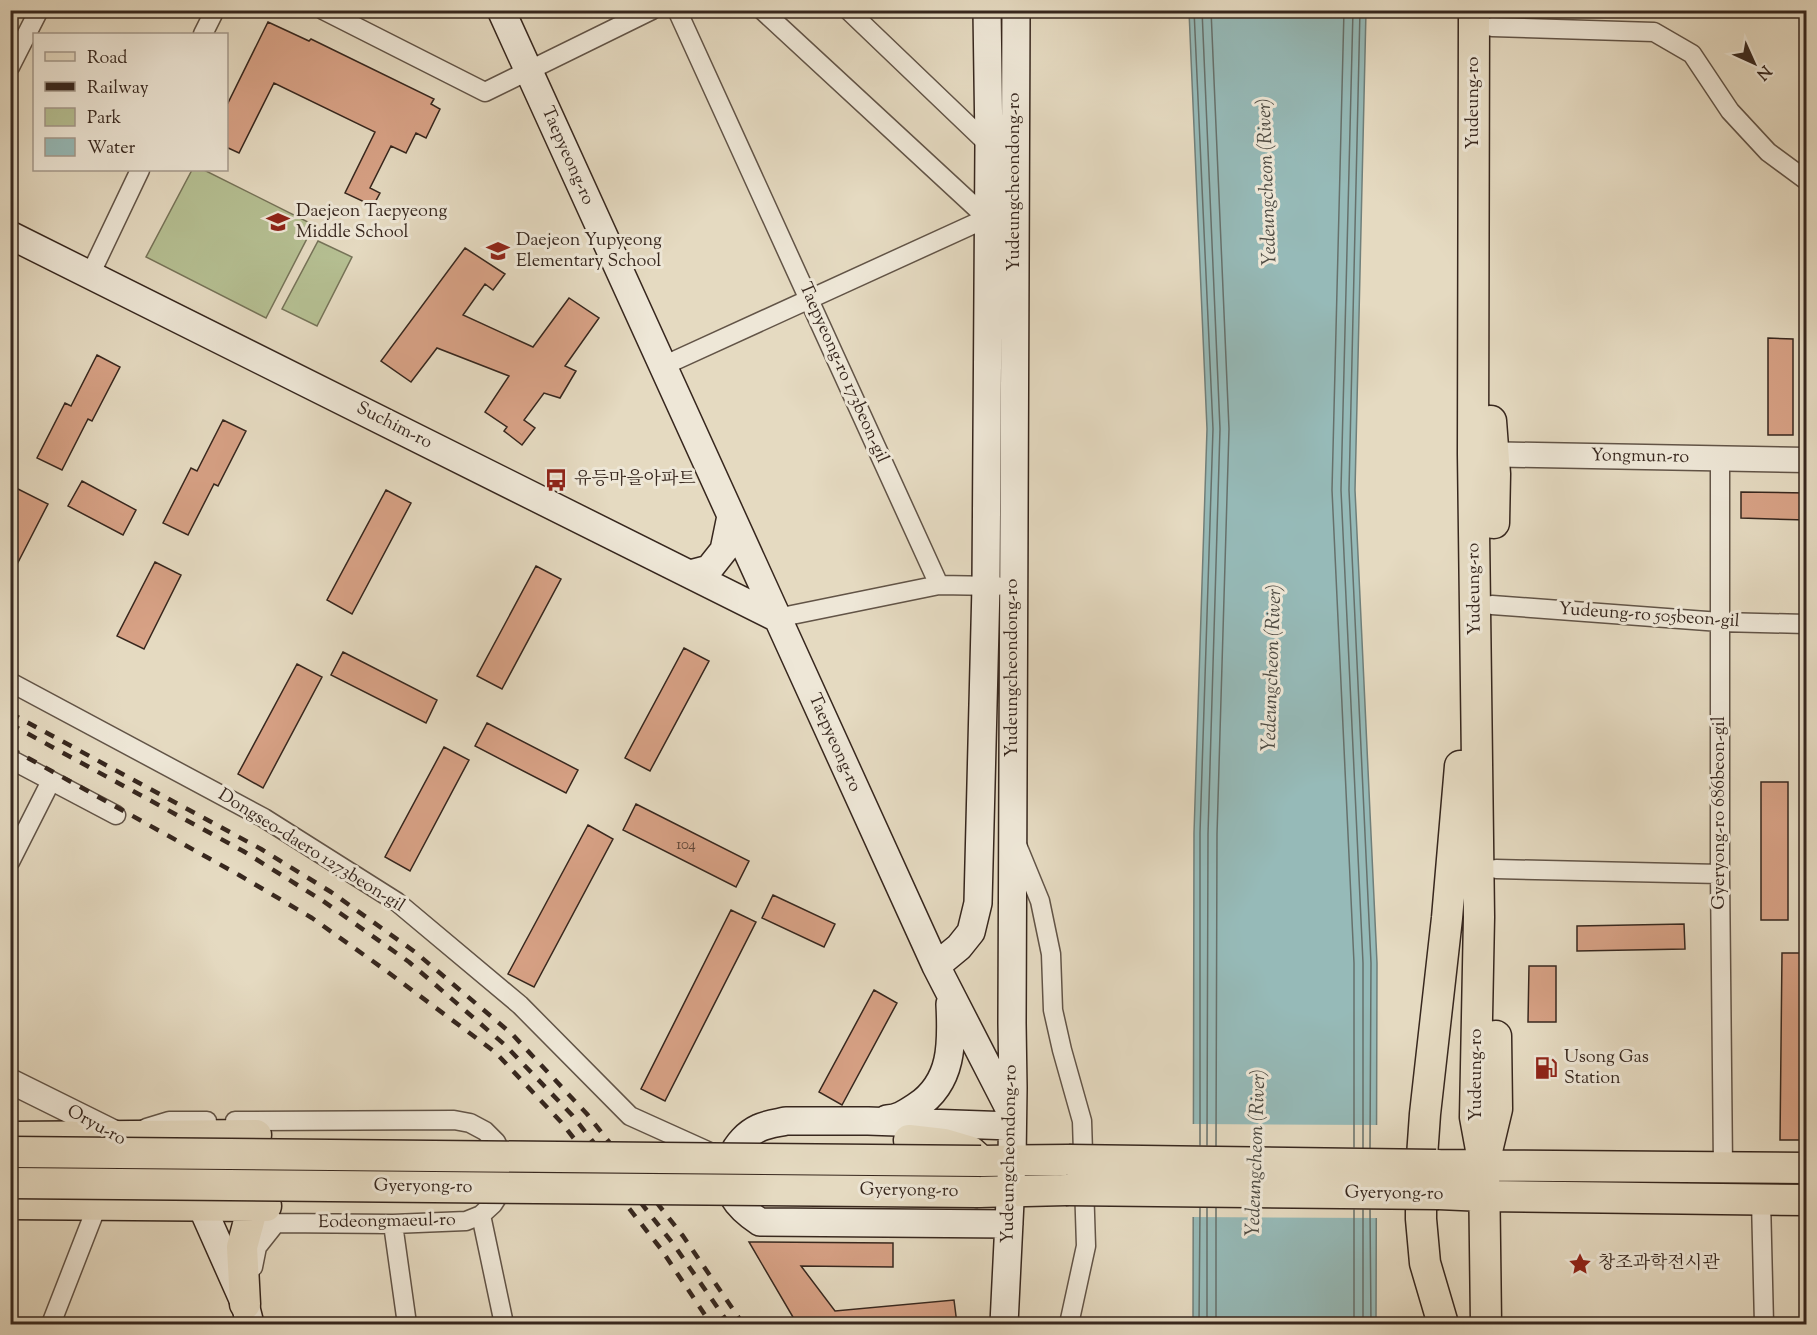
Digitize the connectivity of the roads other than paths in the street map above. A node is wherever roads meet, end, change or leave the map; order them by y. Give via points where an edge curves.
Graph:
1 (39, 10) edge
2 (214, 10) edge
3 (323, 10) edge
4 (501, 10) edge
5 (652, 10) edge
6 (676, 10) edge
7 (762, 10) edge
8 (848, 10) edge
9 (987, 10) edge
10 (1016, 10) edge
11 (1486, 16) edge
12 (203, 33) edge
13 (10, 67) edge
14 (528, 70) junction
15 (989, 146) junction
16 (140, 171) edge
17 (1806, 180) edge
18 (987, 218) junction
19 (10, 235) edge
20 (90, 275) junction
21 (810, 300) junction
22 (663, 366) junction
23 (1484, 455) junction
24 (1720, 458) junction
25 (1806, 460) edge
26 (731, 516) junction
27 (690, 574) junction
28 (939, 585) junction
29 (1014, 585) junction
30 (986, 586) junction
31 (1492, 605) junction
32 (777, 618) junction
33 (1720, 622) junction
34 (1806, 624) edge
35 (10, 682) edge
36 (1476, 708) junction
37 (10, 759) edge
38 (51, 781) junction
39 (117, 815) dead end
40 (1013, 834) junction
41 (10, 862) edge
42 (1496, 869) junction
43 (1720, 874) junction
44 (936, 966) junction
45 (949, 994) junction
46 (10, 1081) edge
47 (1012, 1120) junction
48 (868, 1121) junction
49 (121, 1136) junction
50 (10, 1137) edge
51 (10, 1152) edge
52 (1012, 1160) junction
53 (730, 1161) junction
54 (981, 1161) junction
55 (1484, 1166) junction
56 (1723, 1167) junction
57 (1806, 1168) edge
58 (10, 1183) edge
59 (978, 1192) junction
60 (1011, 1192) junction
61 (1484, 1196) junction
62 (1761, 1200) junction
63 (1806, 1200) edge
64 (10, 1204) edge
65 (201, 1205) junction
66 (97, 1206) junction
67 (487, 1210) junction
68 (265, 1212) junction
69 (393, 1224) junction
70 (1010, 1224) junction
71 (247, 1314) edge
72 (51, 1324) edge
73 (406, 1324) edge
74 (504, 1324) edge
75 (1004, 1324) edge
76 (1069, 1324) edge
77 (1443, 1324) edge
78 (1486, 1324) edge
79 (1764, 1324) edge

1 - 13 street
2 - 12 street
3 - 14 street via 484,92
4 - 14 main road, Taepyeong-ro
5 - 14 street
6 - 21 street, Taepyeong-ro 173beon-gil
7 - 18 street
8 - 15 street
9 - 15 main road, Yudeungcheondong-ro
10 - 29 main road, Yudeungcheondong-ro
11 - 17 street via 1654,32 1692,54 1730,111 1768,152
11 - 23 main road, Yudeung-ro via 1491,420
14 - 22 main road, Taepyeong-ro
15 - 18 main road, Yudeungcheondong-ro
16 - 20 street
18 - 21 street
18 - 30 main road, Yudeungcheondong-ro
19 - 20 main road, Suchim-ro
20 - 27 main road, Suchim-ro
21 - 22 street
21 - 28 street, Taepyeong-ro 173beon-gil
22 - 26 main road, Taepyeong-ro
23 - 24 street, Yongmun-ro
23 - 31 main road, Yudeung-ro
23 - 36 main road, Yudeung-ro
24 - 25 street, Yongmun-ro
24 - 33 street, Gyeryong-ro 686beon-gil
26 - 27 main road via 724,550 710,569
26 - 32 main road, Taepyeong-ro
27 - 32 main road, Suchim-ro
28 - 30 street
28 - 32 street
29 - 30 street
29 - 40 main road, Yudeungcheondong-ro
30 - 44 main road, Yudeungcheondong-ro via 978,903 971,932
31 - 33 street, Yudeung-ro 505beon-gil
31 - 42 main road, Yudeung-ro
32 - 44 main road, Taepyeong-ro
33 - 34 street, Yudeung-ro 505beon-gil
33 - 43 street, Gyeryong-ro 686beon-gil
35 - 53 street, Dongseo-daero 1273beon-gil via 264,818 397,902 520,1005 630,1116
36 - 55 main road, Yudeung-ro via 1479,917 1474,1117
36 - 77 main road via 1459,769 1421,1171 1425,1263
37 - 38 street
38 - 39 street
38 - 41 street
40 - 47 main road, Yudeungcheondong-ro
40 - 76 street via 1040,901 1051,954 1053,1010 1082,1121 1086,1246
42 - 43 street
42 - 55 main road, Yudeung-ro via 1497,1109
43 - 56 street, Gyeryong-ro 686beon-gil
44 - 45 main road, Taepyeong-ro
45 - 47 main road, Taepyeong-ro
45 - 48 main road via 951,1040 940,1083 926,1100 900,1118
46 - 49 street, Oryu-ro
47 - 48 main road
47 - 52 main road, Yudeungcheondong-ro
48 - 53 main road via 786,1121 760,1127 747,1134
49 - 50 main road
49 - 54 main road via 909,1140 944,1144 971,1152
49 - 65 street, Oryu-ro
49 - 67 street via 169,1121 470,1123 496,1142 503,1157 502,1190
51 - 54 main road, Gyeryong-ro, bridge
52 - 54 main road, Gyeryong-ro
52 - 55 main road, Gyeryong-ro, bridge
52 - 60 main road, Yudeungcheondong-ro
53 - 70 main road via 728,1178 732,1194 745,1212 760,1222
55 - 56 main road, Gyeryong-ro
55 - 61 main road, Yudeung-ro
56 - 57 main road, Gyeryong-ro
58 - 59 main road, Gyeryong-ro, bridge
59 - 60 main road, Gyeryong-ro
59 - 68 main road via 965,1205
60 - 61 main road, Gyeryong-ro, bridge
60 - 70 main road, Yudeungcheondong-ro
61 - 62 main road, Gyeryong-ro
61 - 78 main road, Yudeung-ro
62 - 63 main road, Gyeryong-ro
62 - 79 street
64 - 66 main road
65 - 66 main road
65 - 68 main road
65 - 71 main road
66 - 72 street
67 - 69 street, Eodeongmaeul-ro via 466,1221
67 - 74 street
68 - 69 street, Eodeongmaeul-ro
68 - 71 main road via 242,1247
69 - 73 street
70 - 75 main road, Yudeungcheondong-ro

